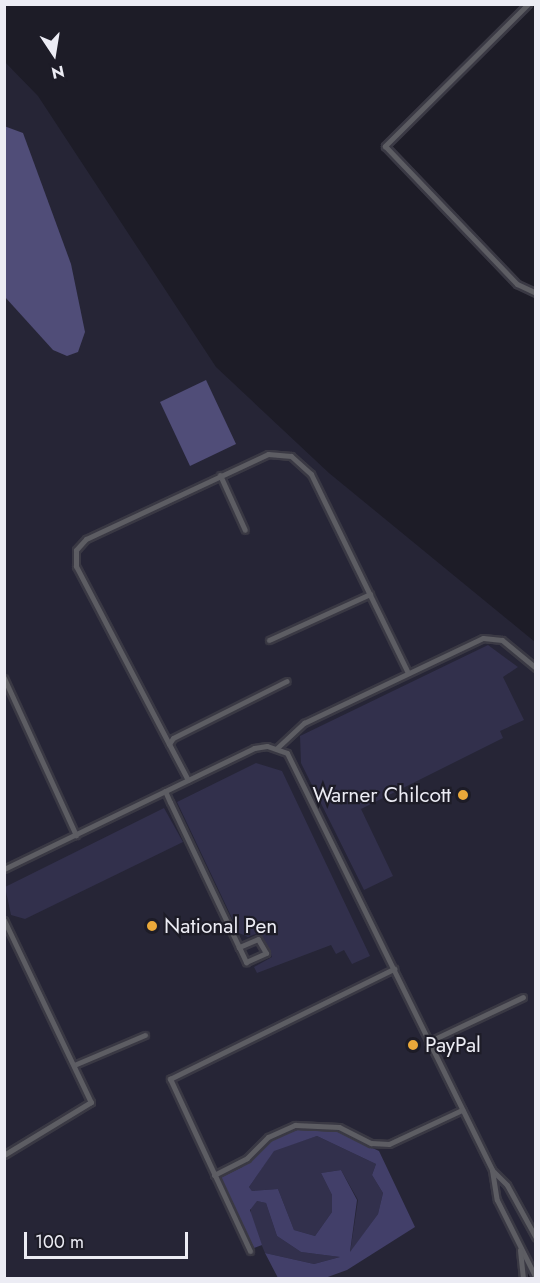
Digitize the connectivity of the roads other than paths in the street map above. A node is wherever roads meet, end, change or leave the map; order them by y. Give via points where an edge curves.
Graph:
1 (528, 4) edge
2 (536, 293) edge
3 (220, 475) junction
4 (245, 530) dead end
5 (370, 594) junction
6 (269, 640) dead end
7 (536, 668) edge
8 (408, 673) junction
9 (4, 678) edge
10 (287, 681) dead end
11 (169, 744) junction
12 (277, 748) junction
13 (188, 780) junction
14 (165, 791) junction
15 (76, 835) junction
16 (4, 869) edge
17 (4, 920) edge
18 (239, 947) junction
19 (393, 969) junction
20 (523, 997) dead end
21 (145, 1035) dead end
22 (428, 1042) junction
23 (74, 1065) junction
24 (462, 1110) junction
25 (4, 1155) edge
26 (492, 1170) junction
27 (214, 1175) junction
28 (535, 1236) edge
29 (518, 1241) junction
30 (250, 1251) dead end
31 (524, 1278) edge
32 (536, 1278) edge

1 - 2 lane via 384,146 517,284
3 - 4 lane
3 - 5 lane via 268,454 297,460 311,474
3 - 11 lane via 86,539 76,550 76,566
5 - 6 lane
5 - 8 lane
7 - 8 lane via 502,640 483,638
8 - 12 lane via 304,723
9 - 15 lane
10 - 11 lane via 179,732
11 - 13 lane
12 - 13 lane via 254,748
12 - 19 lane via 294,764
13 - 14 lane
14 - 15 lane
14 - 18 lane
15 - 16 lane
17 - 23 lane
18 - 18 lane via 246,962 266,953 258,939
19 - 22 lane
19 - 27 lane via 170,1079
20 - 22 lane
21 - 23 lane
22 - 24 lane
23 - 25 lane via 91,1102
24 - 26 lane
24 - 27 lane via 389,1144 371,1143 339,1126 295,1125 268,1137 247,1158
26 - 28 lane via 507,1185
26 - 29 lane via 492,1185
27 - 30 lane
29 - 31 lane
29 - 32 lane

